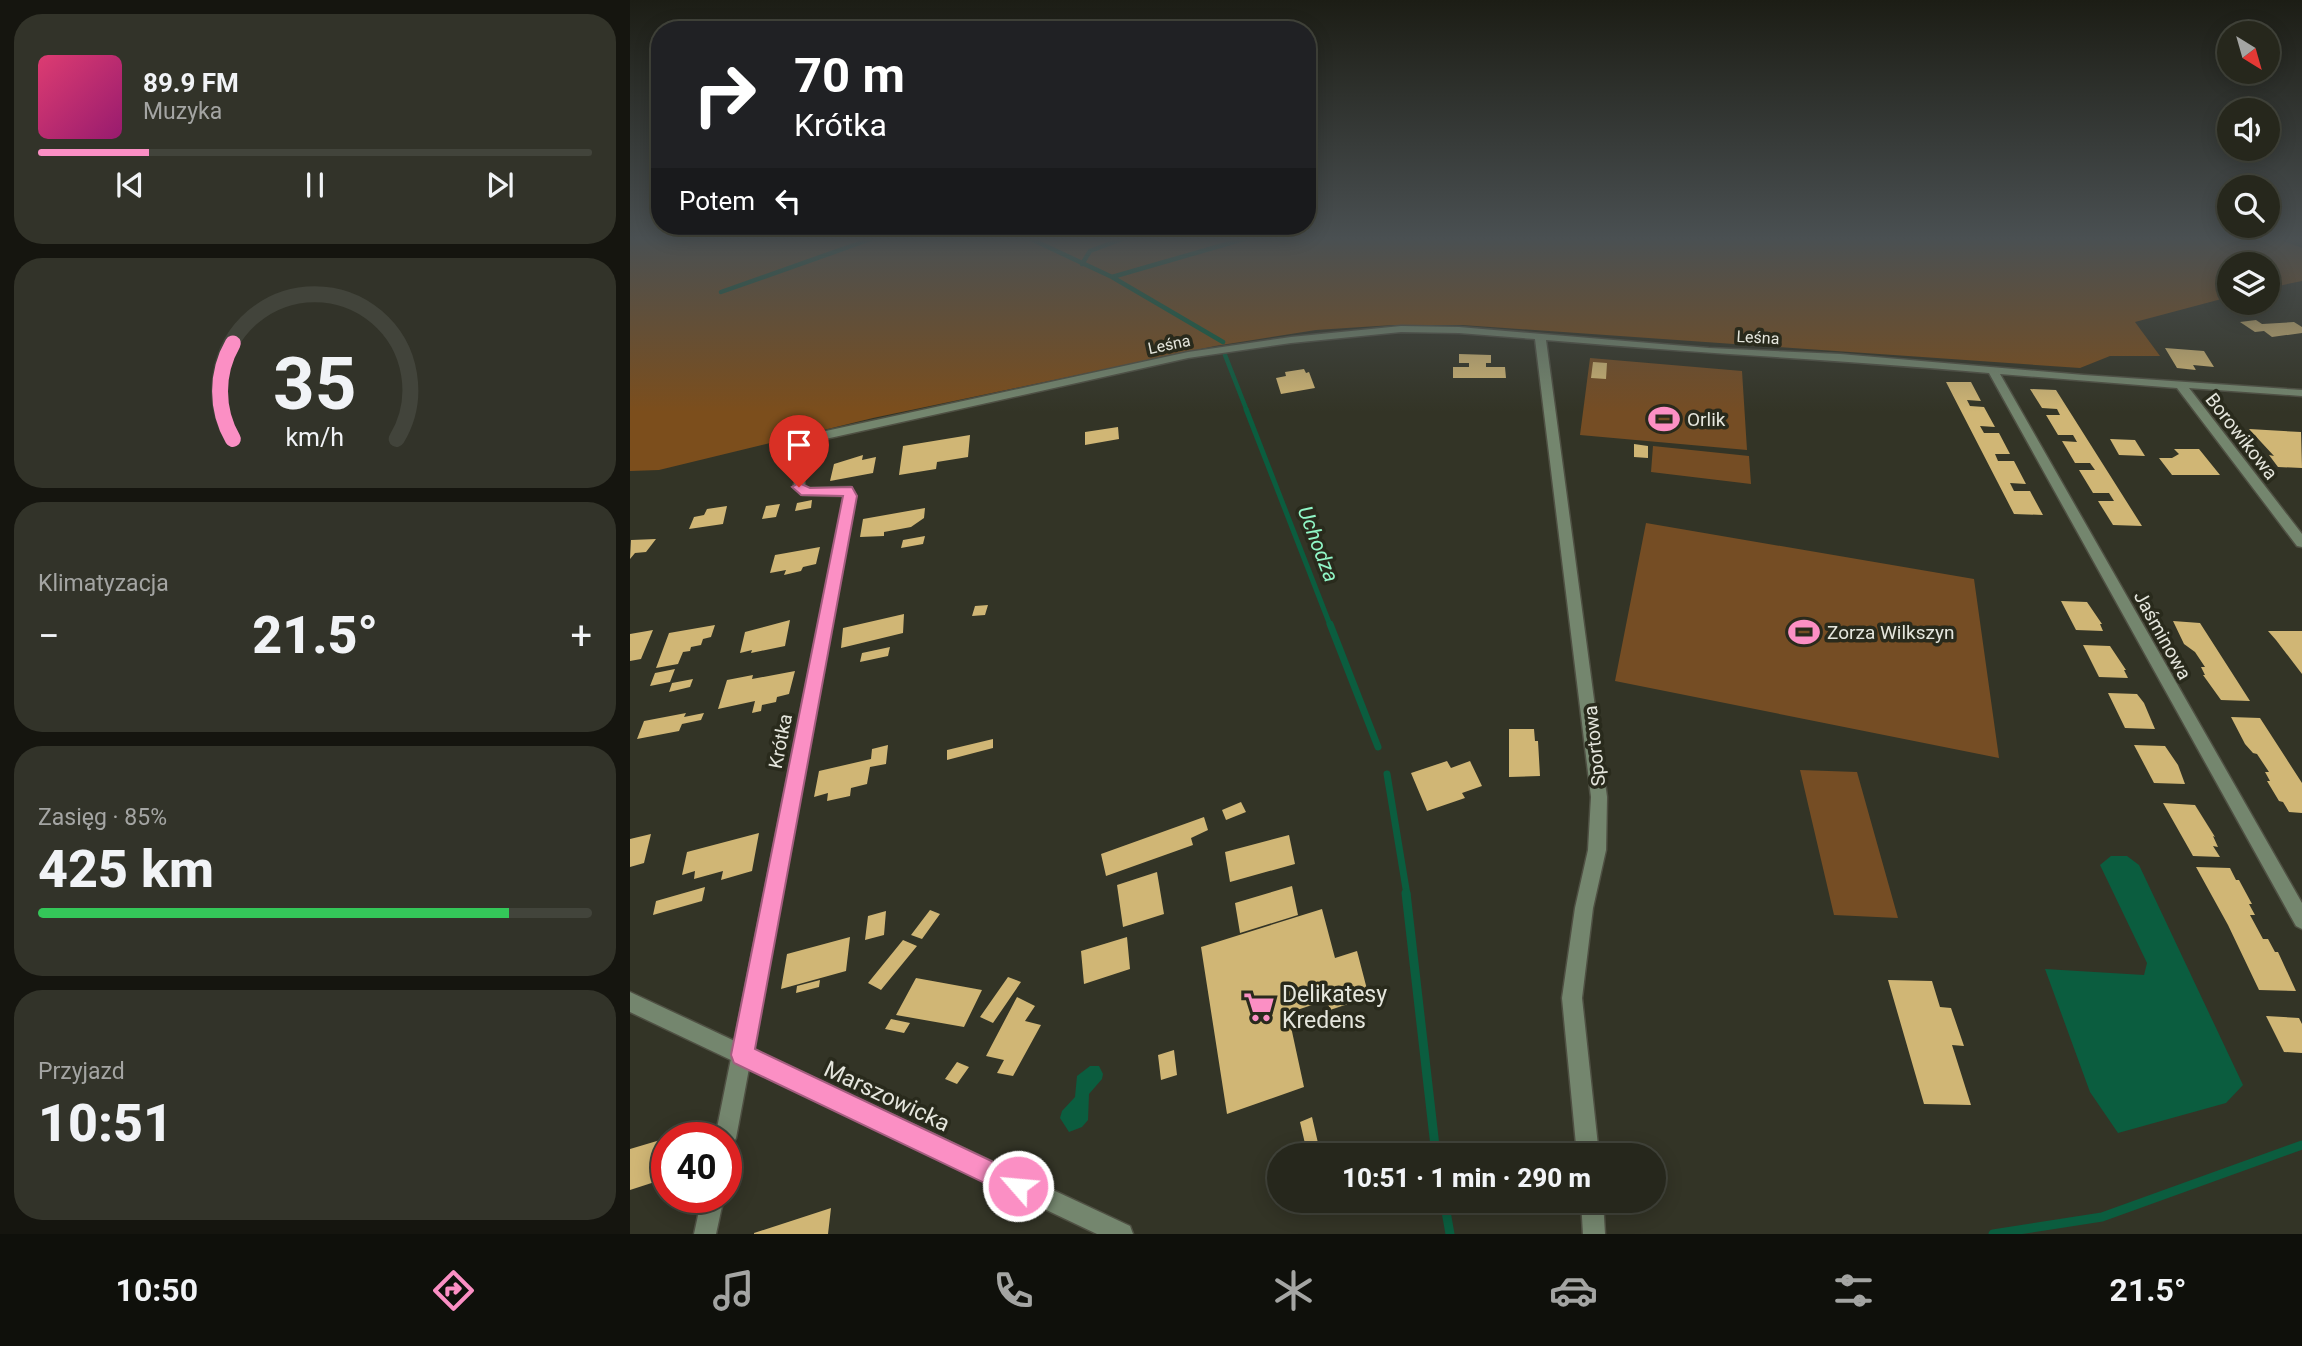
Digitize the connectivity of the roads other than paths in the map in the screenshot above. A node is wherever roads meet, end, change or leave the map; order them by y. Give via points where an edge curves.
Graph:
1 (1540, 337) junction
2 (1992, 369) junction
3 (2180, 384) junction
4 (2302, 393) edge
5 (803, 440) dead end
6 (800, 482) dead end
7 (2302, 543) edge
8 (2302, 920) edge
9 (630, 1002) edge
10 (742, 1055) junction
11 (728, 1122) edge
12 (1587, 1143) edge
13 (709, 1213) edge
14 (1592, 1213) edge
15 (705, 1234) edge
16 (1122, 1234) edge
17 (1594, 1234) edge

1 - 2 street, Leśna
1 - 5 street, Leśna via 1401,329 1280,341 1188,355
1 - 12 street, Sportowa via 1599,797 1597,850 1572,998
2 - 3 street, Leśna
2 - 8 street, Jaśminowa
3 - 4 street, Leśna
3 - 7 street, Borowikowa
6 - 10 street, Krótka via 806,492 847,490 850,496
9 - 10 street, Marszowicka
10 - 11 street
10 - 16 street, Marszowicka
13 - 15 street
14 - 17 street

